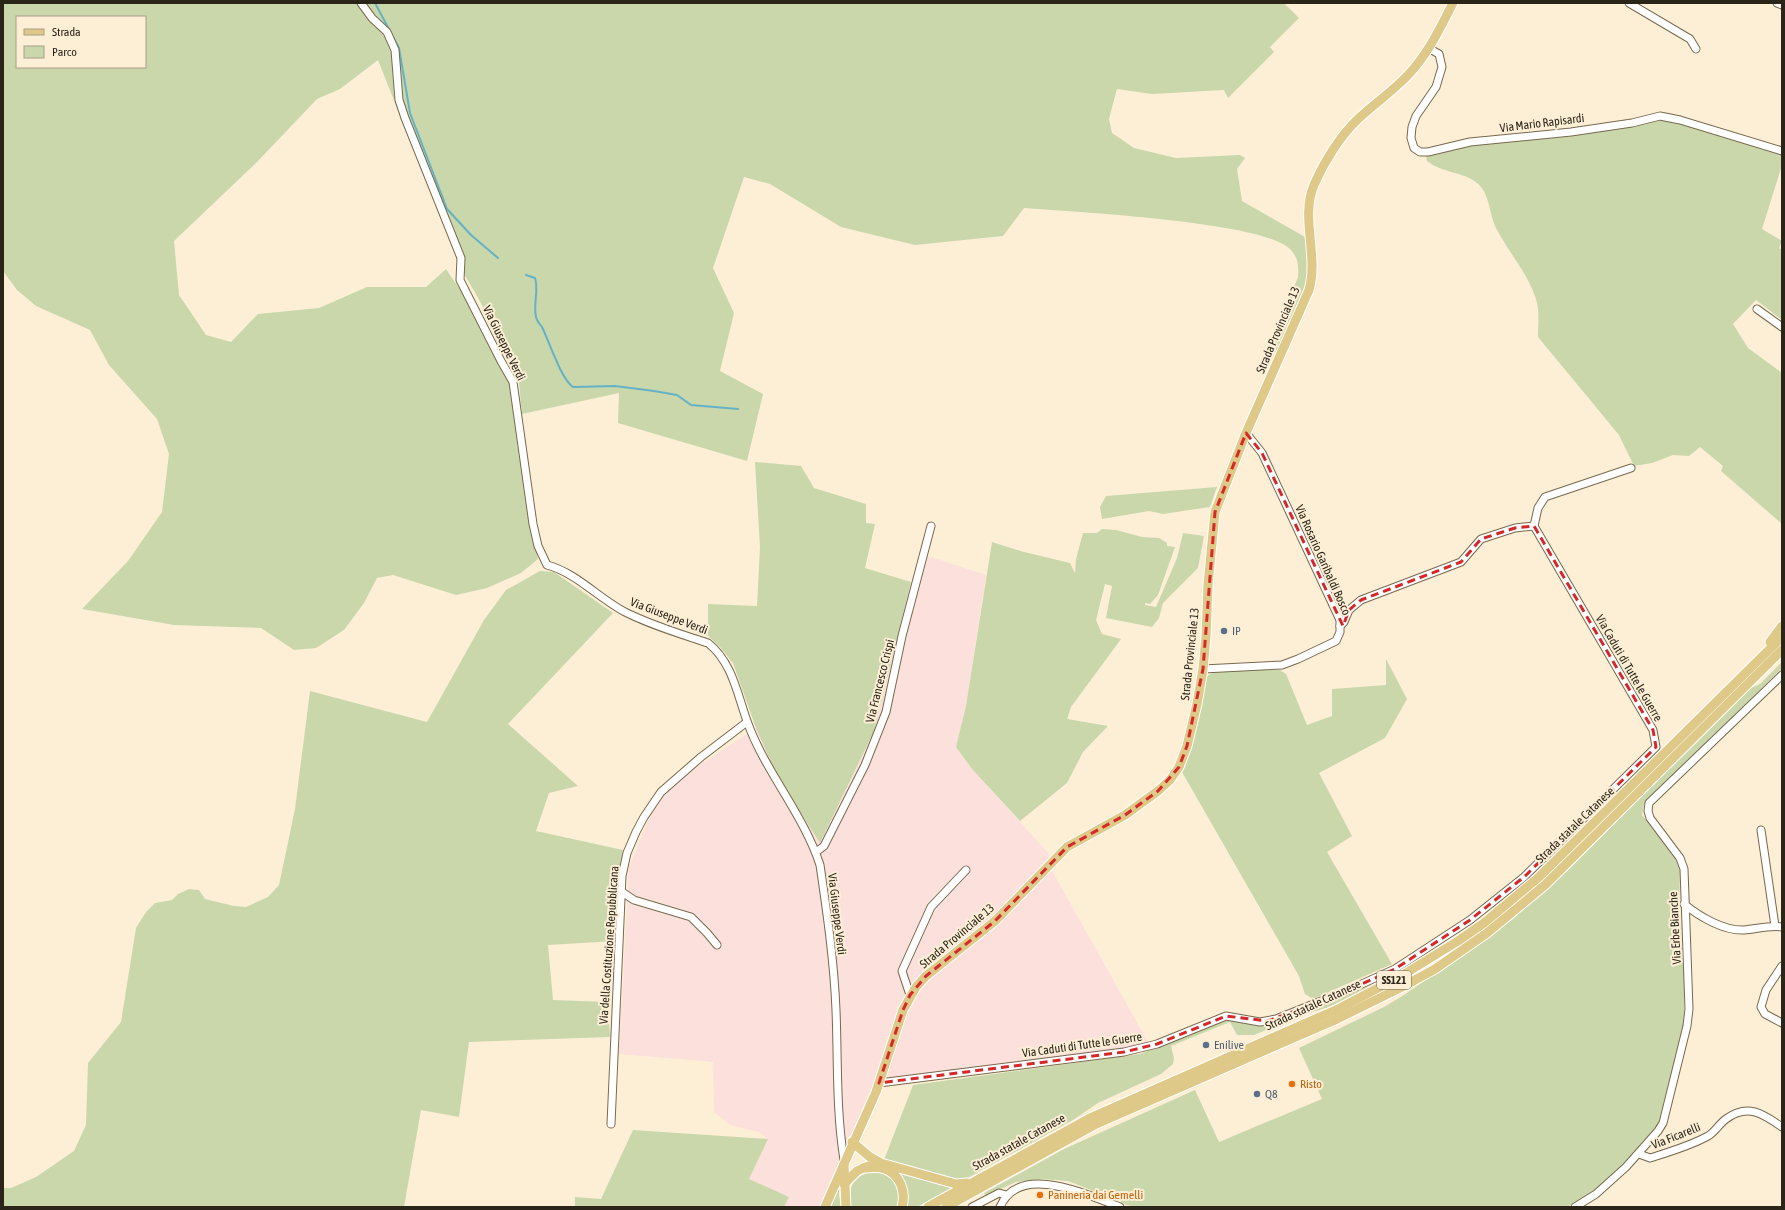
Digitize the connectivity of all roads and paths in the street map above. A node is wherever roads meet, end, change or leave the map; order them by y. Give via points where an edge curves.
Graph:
1 (361, 3) edge
2 (1453, 3) edge
3 (1629, 3) edge
4 (1777, 3) edge
5 (1782, 5) edge
6 (1430, 48) junction
7 (1696, 50) dead end
8 (1782, 151) edge
9 (1756, 309) dead end
10 (1782, 327) edge
11 (1246, 433) junction
12 (1630, 468) dead end
13 (931, 526) dead end
14 (1534, 526) junction
15 (1340, 626) junction
16 (1782, 626) edge
17 (1782, 637) edge
18 (1782, 650) edge
19 (1203, 669) junction
20 (1782, 675) edge
21 (1740, 679) junction
22 (747, 722) junction
23 (1761, 830) dead end
24 (816, 852) junction
25 (966, 870) dead end
26 (622, 892) junction
27 (1684, 904) junction
28 (1779, 927) edge
29 (717, 945) dead end
30 (1782, 966) edge
31 (910, 995) junction
32 (1782, 1023) edge
33 (879, 1082) junction
34 (611, 1124) dead end
35 (1782, 1127) edge
36 (840, 1135) junction
37 (852, 1142) junction
38 (1639, 1154) junction
39 (844, 1160) junction
40 (881, 1163) junction
41 (863, 1168) junction
42 (970, 1182) junction
43 (844, 1184) junction
44 (1006, 1195) junction
45 (1108, 1205) edge
46 (825, 1207) edge
47 (846, 1207) edge
48 (902, 1207) edge
49 (928, 1207) edge
50 (946, 1207) edge
51 (972, 1207) edge
52 (1000, 1207) edge
53 (1120, 1207) edge
54 (1575, 1207) edge

1 - 22 street, Via Giuseppe Verdi via 387,32 395,50 399,100 461,258 460,280 513,382 533,524 538,546 547,565 575,577 624,612 708,643 717,650 725,660 734,681
2 - 6 main road, Strada Provinciale 13
3 - 7 street via 1690,39
4 - 5 street
6 - 8 street, Via Mario Rapisardi via 1439,54 1442,67 1436,87 1416,116 1412,127 1411,138 1414,148 1420,152 1470,142 1632,123 1660,116
6 - 11 main road, Strada Provinciale 13 via 1408,75 1348,130 1314,184 1309,209 1312,278
9 - 10 street
11 - 15 street, Via Rosario Garibaldi Bosco via 1262,453 1340,620
11 - 19 main road, Strada Provinciale 13 via 1215,512
12 - 14 street via 1545,497 1538,508
13 - 24 street, Via Francesco Crispi via 902,636 886,712 862,772 824,846
14 - 15 street via 1515,528 1481,539 1461,562 1362,600 1349,610
14 - 33 street, Via Caduti di Tutte le Guerre via 1653,730 1656,747 1524,877 1470,920 1395,969 1276,1019 1260,1022 1226,1016 1157,1044 1124,1052
15 - 19 street, Via Rosario Garibaldi Bosco via 1336,641 1298,660 1282,665
16 - 21 main road
17 - 21 main road, Strada statale Catanese / SS121
18 - 50 main road, Strada statale Catanese / SS121 via 1545,885 1487,932 1435,969 1337,1019 1096,1124
19 - 31 main road, Strada Provinciale 13 via 1187,746 1170,780 1125,815 1067,846 995,921 926,976
20 - 27 street, Via Erbe Bianche via 1649,803 1650,818 1680,858 1684,869
21 - 42 main road, Strada statale Catanese / SS121 via 1539,877 1458,941 1401,976 1338,1009 1104,1111
22 - 24 street, Via Giuseppe Verdi via 768,767
22 - 26 street, Via della Costituzione Repubblicana via 701,757 653,802 628,853 622,876
23 - 28 street
24 - 36 street, Via Giuseppe Verdi via 820,864 831,945
25 - 31 street via 931,908 902,971
26 - 29 street via 634,900 690,917
26 - 34 street, Via della Costituzione Repubblicana
27 - 28 street via 1730,929
27 - 38 street, Via Erbe Bianche via 1689,973 1687,1026 1663,1124
30 - 32 street via 1766,990 1761,1007 1765,1014
31 - 33 main road, Strada Provinciale 13
33 - 37 main road, Strada Provinciale 13
35 - 38 street, Via Ficarelli via 1758,1112 1736,1113 1708,1136 1650,1158
36 - 37 street
36 - 39 street, Via Giuseppe Verdi
37 - 39 main road, Strada Provinciale 13
37 - 40 main road
38 - 54 street, Via Erbe Bianche via 1596,1194
39 - 43 main road
39 - 46 main road, Strada Provinciale 13
40 - 41 main road
40 - 42 main road via 956,1184
41 - 43 main road via 857,1170
41 - 48 main road via 886,1169 896,1177 903,1189
42 - 49 main road, Strada statale Catanese / SS121
43 - 47 main road
44 - 45 street via 1025,1185 1053,1184
44 - 51 street via 1000,1194
44 - 52 street
45 - 53 street

